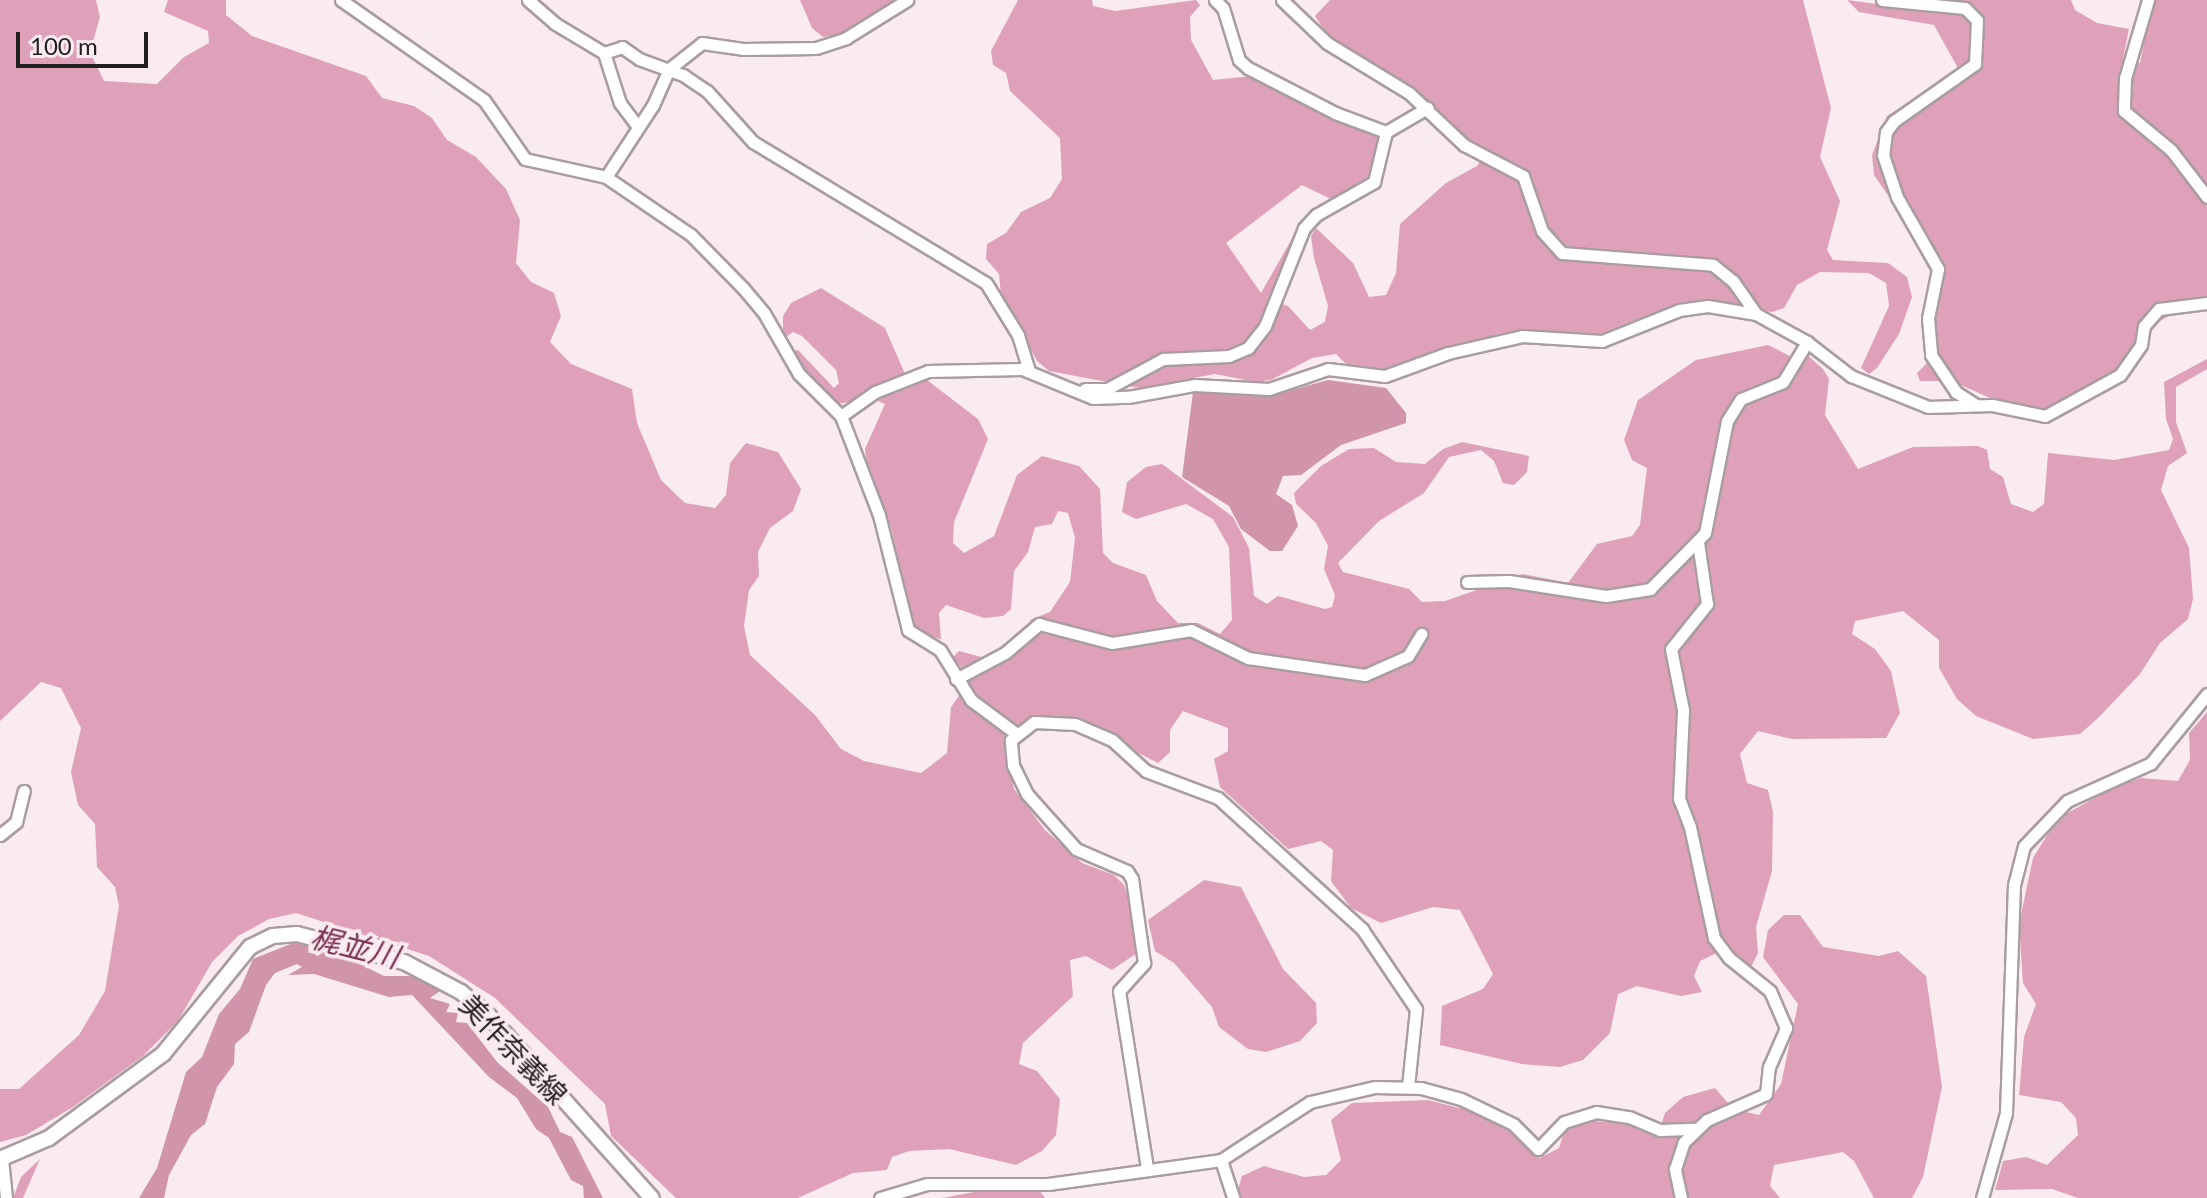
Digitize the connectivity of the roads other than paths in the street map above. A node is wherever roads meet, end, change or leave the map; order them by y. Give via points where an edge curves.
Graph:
1 (341, 0) edge
2 (528, 0) edge
3 (907, 0) edge
4 (1215, 0) edge
5 (1282, 0) edge
6 (1882, 0) edge
7 (2148, 0) edge
8 (604, 53) junction
9 (669, 69) junction
10 (1427, 108) junction
11 (638, 127) junction
12 (1386, 132) junction
13 (606, 177) junction
14 (2207, 197) edge
15 (2207, 303) edge
16 (1756, 314) junction
17 (1807, 342) junction
18 (1029, 370) junction
19 (1055, 382) junction
20 (1976, 405) junction
21 (841, 416) junction
22 (1698, 542) junction
23 (1467, 582) dead end
24 (1421, 634) dead end
25 (956, 679) junction
26 (2207, 694) edge
27 (1014, 732) junction
28 (24, 791) dead end
29 (0, 835) edge
30 (1408, 1087) junction
31 (1695, 1129) junction
32 (1, 1159) edge
33 (1221, 1160) junction
34 (1147, 1168) junction
35 (6, 1198) edge
36 (652, 1198) edge
37 (880, 1198) edge
38 (1233, 1198) edge
39 (1681, 1198) edge
40 (1982, 1198) edge

1 - 13 street via 484,100 525,159
2 - 8 street
3 - 9 street via 834,43 743,49 711,41 682,55
4 - 12 street via 1223,8 1239,60 1248,68 1335,113
5 - 10 street via 1327,43
6 - 20 street via 1965,8 1977,20 1975,64 1894,121 1886,132 1883,155 1897,197 1938,269 1928,318 1931,355 1956,392
7 - 14 street via 2125,78 2124,111 2171,150
8 - 9 street via 622,47
8 - 11 street via 620,103
9 - 11 street
9 - 18 street via 707,91 753,142 986,283 1018,335
10 - 12 street
10 - 16 street via 1464,145 1528,180 1542,231 1562,253 1713,265 1733,281
11 - 13 street
12 - 19 street via 1374,182 1316,215 1304,228 1265,326 1248,348 1229,356 1163,359 1107,389
13 - 21 street via 691,235 714,258 764,313 799,374
15 - 20 street via 2159,309 2144,326 2131,363 2065,408 2045,416
16 - 17 street
16 - 19 street via 1708,306 1679,310 1602,341 1522,336 1448,353 1385,376 1328,369 1269,389 1195,385 1093,398
17 - 20 street via 1851,376 1928,407
17 - 22 street via 1783,382 1741,399 1727,421 1708,521
18 - 19 street
18 - 21 street via 928,371 875,392
21 - 25 street via 879,515 902,616 915,638 940,650
22 - 23 street via 1650,589 1633,593 1586,595 1509,581
22 - 31 street via 1707,604 1671,649 1683,710 1679,799 1714,938 1729,958 1770,991 1786,1028 1769,1067 1766,1094
24 - 25 street via 1408,656 1365,675 1248,658 1191,630 1112,643 1039,624 1005,653
25 - 27 street via 971,700
26 - 40 street via 2151,763 2067,801 2024,846 2014,885 2006,1113
27 - 30 street via 1034,722 1075,724 1112,740 1146,771 1218,798 1255,830 1362,929 1416,1009
27 - 34 street via 1013,765 1027,794 1076,849 1127,871 1132,879 1144,963 1119,991
28 - 29 street via 16,822
30 - 31 street via 1436,1090 1491,1112 1513,1124 1538,1149 1564,1122 1596,1112 1629,1117 1660,1130
30 - 33 street via 1375,1087 1310,1102
31 - 39 street via 1679,1152 1675,1169
32 - 35 street
32 - 36 main road, 美作奈義線 via 49,1138 163,1054 250,947 273,936 297,934 404,962 461,992 489,1016
33 - 34 street
33 - 38 street
34 - 37 street via 1048,1184 927,1184

